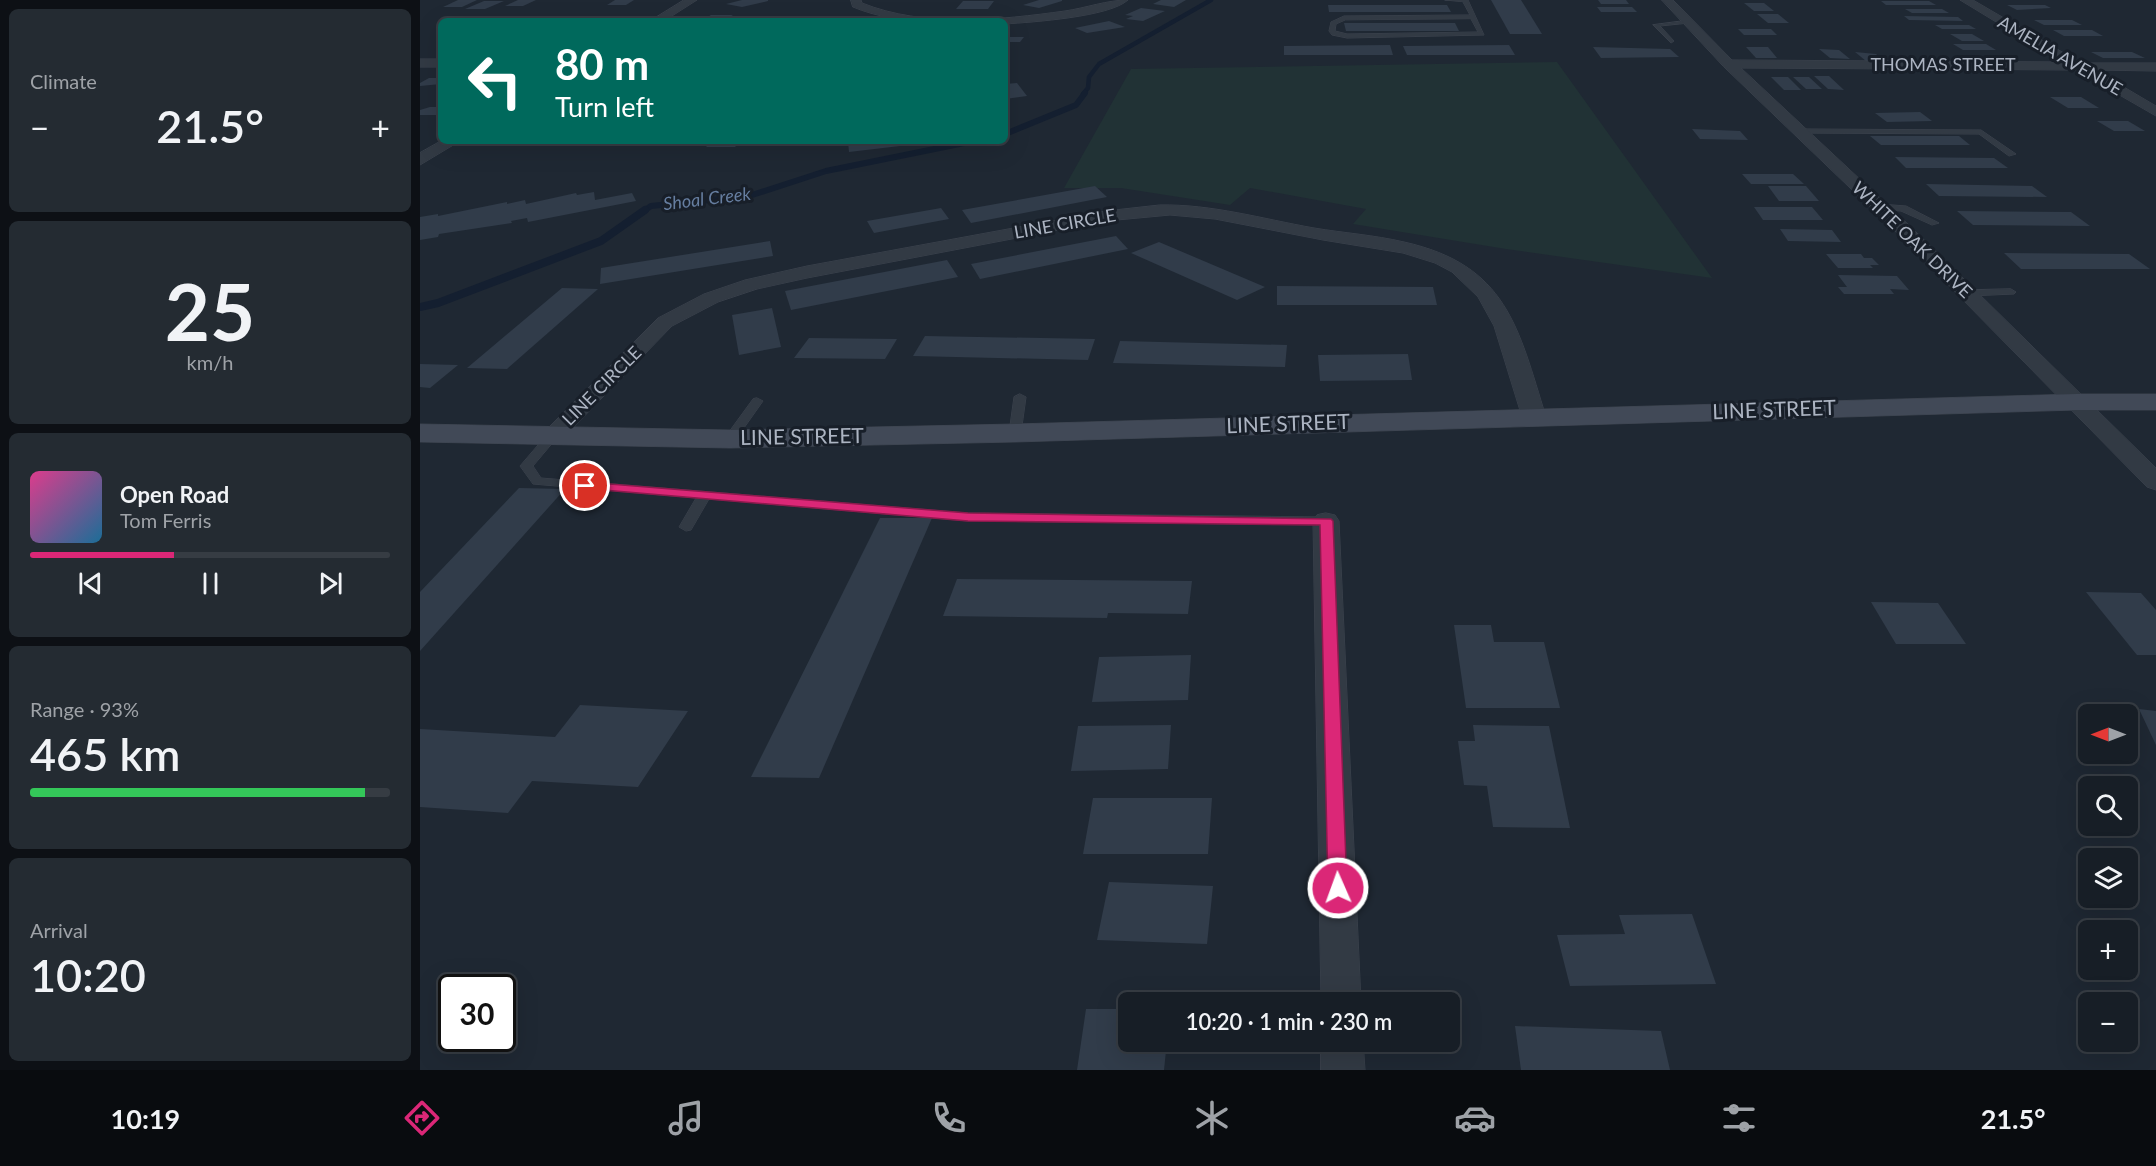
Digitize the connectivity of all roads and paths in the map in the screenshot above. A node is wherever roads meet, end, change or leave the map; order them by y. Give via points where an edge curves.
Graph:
1 (692, 0) edge
2 (856, 0) edge
3 (1123, 0) edge
4 (1448, 0) edge
5 (1465, 0) edge
6 (1667, 0) edge
7 (1965, 0) edge
8 (1474, 17) junction
9 (661, 18) edge
10 (940, 18) edge
11 (1008, 20) edge
12 (1689, 21) junction
13 (1671, 41) dead end
14 (420, 63) edge
15 (438, 63) edge
16 (1729, 64) junction
17 (2076, 65) junction
18 (2156, 67) edge
19 (2156, 112) edge
20 (1799, 130) junction
21 (447, 144) edge
22 (2012, 154) dead end
23 (420, 159) edge
24 (1880, 207) junction
25 (1935, 223) dead end
26 (2011, 292) dead end
27 (1968, 293) junction
28 (1020, 397) dead end
29 (757, 401) dead end
30 (2077, 402) junction
31 (2156, 402) edge
32 (1534, 417) junction
33 (420, 433) edge
34 (1015, 433) junction
35 (554, 434) junction
36 (729, 439) junction
37 (2156, 482) edge
38 (704, 496) junction
39 (1326, 521) joint
40 (686, 527) dead end
41 (1341, 992) edge
42 (1342, 1052) edge
43 (1343, 1070) edge

1 - 9 street
2 - 10 street via 868,12 884,16
3 - 11 street via 1070,15
4 - 5 lane
5 - 8 lane
6 - 12 street, WHITE OAK DRIVE
7 - 17 street, AMELIA AVENUE
8 - 8 lane via 1344,18 1333,23 1332,31 1347,36 1482,34
12 - 13 lane via 1656,25
12 - 16 street, WHITE OAK DRIVE
14 - 15 street
16 - 17 street, THOMAS STREET
16 - 20 street, WHITE OAK DRIVE
17 - 18 street, THOMAS STREET
17 - 19 street, AMELIA AVENUE
20 - 22 lane via 1981,132
20 - 24 street, WHITE OAK DRIVE
21 - 23 street
24 - 25 lane via 1903,204
24 - 27 street, WHITE OAK DRIVE
26 - 27 lane
27 - 30 street, WHITE OAK DRIVE
28 - 34 lane
29 - 36 lane
30 - 31 street, LINE STREET
30 - 32 street, LINE STREET
30 - 37 street, WHITE OAK DRIVE
32 - 34 street, LINE STREET
32 - 35 street, LINE CIRCLE via 1492,301 1473,278 1449,263 1420,251 1375,242 1179,210 1094,218 807,272 711,298 665,322
33 - 35 street, LINE STREET
34 - 36 street, LINE STREET
35 - 36 street, LINE STREET
35 - 38 lane via 526,466 537,482
38 - 39 lane via 968,517
38 - 40 lane
39 - 41 street
42 - 43 street

